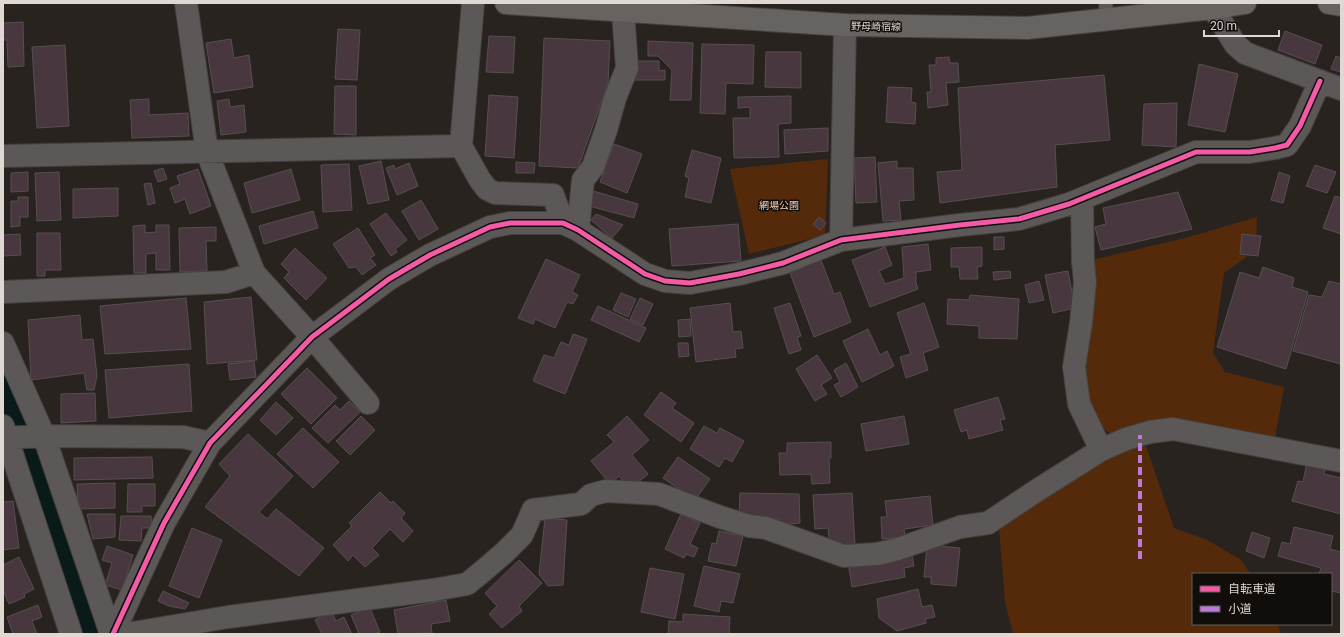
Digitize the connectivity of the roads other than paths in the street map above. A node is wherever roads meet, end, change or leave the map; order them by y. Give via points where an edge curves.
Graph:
1 (186, 3) edge
2 (473, 3) edge
3 (506, 3) edge
4 (1245, 3) edge
5 (1329, 3) edge
6 (1341, 5) edge
7 (1214, 8) junction
8 (622, 11) junction
9 (1105, 11) edge
10 (845, 26) junction
11 (1320, 81) junction
12 (1341, 89) edge
13 (461, 146) junction
14 (208, 152) junction
15 (3, 156) edge
16 (1082, 199) junction
17 (571, 226) junction
18 (841, 240) junction
19 (254, 273) junction
20 (3, 292) edge
21 (312, 337) junction
22 (3, 344) edge
23 (368, 403) dead end
24 (7, 435) edge
25 (41, 436) junction
26 (210, 443) junction
27 (1101, 450) junction
28 (1341, 461) edge
29 (71, 634) edge
30 (112, 634) edge
31 (126, 634) edge

1 - 14 street
2 - 13 street
3 - 8 main road, 野母崎宿線
4 - 7 main road, 野母崎宿線
5 - 6 main road
7 - 9 main road, 野母崎宿線
7 - 11 street via 1235,44 1245,53
8 - 10 main road, 野母崎宿線
8 - 17 street via 628,68 615,98 593,167 584,180 580,202
9 - 10 main road, 野母崎宿線 via 1027,28
10 - 18 street
11 - 12 street
11 - 16 street via 1300,126 1287,145 1250,152 1196,152
13 - 14 street
13 - 17 street via 487,189 495,193 553,195
14 - 15 street
14 - 19 street
16 - 18 street via 1019,219
16 - 27 street via 1085,282 1074,367 1079,404
17 - 18 street via 645,274 665,281 690,283 778,264
17 - 21 street via 510,223 490,227 430,255 389,279
19 - 20 street via 226,282
19 - 21 street
21 - 23 street
21 - 26 street
22 - 25 street
24 - 25 street
24 - 29 street
25 - 26 street via 183,437
25 - 30 street
26 - 30 street via 164,522
27 - 28 street via 1126,439 1173,429
27 - 31 street via 988,523 960,526 877,554 844,556 766,528 749,526 720,517 659,494 606,491 591,495 581,504 532,510 522,535 467,584 228,617

